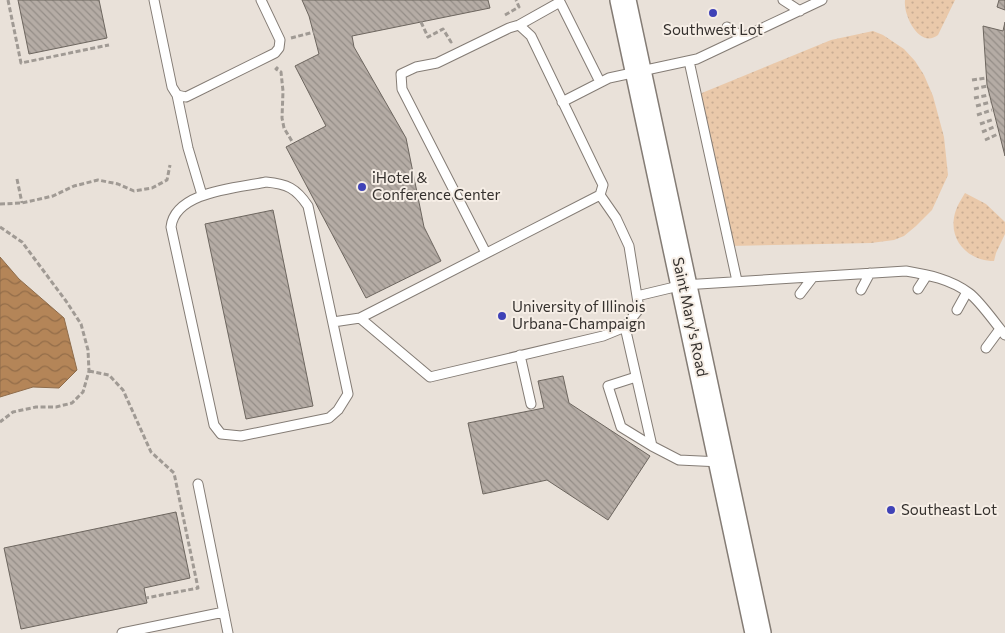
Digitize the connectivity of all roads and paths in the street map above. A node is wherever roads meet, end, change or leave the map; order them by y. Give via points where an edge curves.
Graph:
1 (8, 0) edge
2 (154, 0) edge
3 (261, 0) edge
4 (516, 0) edge
5 (623, 0) edge
6 (782, 0) edge
7 (822, 0) edge
8 (560, 1) edge
9 (800, 11) junction
10 (502, 16) dead end
11 (421, 22) dead end
12 (519, 25) junction
13 (727, 27) dead end
14 (314, 32) dead end
15 (294, 37) dead end
16 (743, 37) junction
17 (459, 38) dead end
18 (109, 45) dead end
19 (689, 61) junction
20 (276, 69) dead end
21 (638, 71) junction
22 (986, 78) dead end
23 (972, 80) dead end
24 (600, 82) junction
25 (987, 86) dead end
26 (974, 89) dead end
27 (178, 95) junction
28 (989, 95) dead end
29 (974, 98) dead end
30 (562, 102) junction
31 (991, 102) dead end
32 (976, 106) dead end
33 (992, 110) dead end
34 (977, 115) dead end
35 (994, 119) dead end
36 (980, 124) dead end
37 (996, 126) dead end
38 (982, 132) dead end
39 (998, 134) dead end
40 (985, 140) dead end
41 (293, 143) dead end
42 (170, 165) dead end
43 (17, 179) dead end
44 (202, 195) junction
45 (600, 195) junction
46 (22, 203) junction
47 (0, 204) edge
48 (0, 227) edge
49 (486, 253) junction
50 (870, 273) junction
51 (927, 275) junction
52 (813, 277) junction
53 (737, 281) junction
54 (684, 284) junction
55 (918, 289) dead end
56 (861, 290) dead end
57 (967, 292) junction
58 (800, 294) dead end
59 (637, 296) junction
60 (957, 310) dead end
61 (360, 318) junction
62 (333, 322) junction
63 (625, 327) junction
64 (1002, 332) edge
65 (986, 348) dead end
66 (520, 355) junction
67 (89, 371) junction
68 (636, 377) junction
69 (531, 404) dead end
70 (0, 422) edge
71 (652, 446) junction
72 (722, 462) junction
73 (198, 484) dead end
74 (146, 598) dead end
75 (224, 612) junction
76 (122, 633) edge
77 (228, 633) edge
78 (758, 633) edge

1 - 18 path via 21,64
2 - 27 lane via 172,87
3 - 27 lane via 280,40 275,53 186,97
4 - 10 path via 520,7
5 - 21 main road, Saint Mary's Road
6 - 9 lane
7 - 9 lane
8 - 12 lane
8 - 24 lane
9 - 16 lane
11 - 17 path via 428,37 443,29 451,42
12 - 30 lane via 531,36
12 - 49 lane via 437,63 401,74 402,89
13 - 16 lane
14 - 15 path
16 - 19 lane
19 - 21 lane
19 - 53 lane
20 - 41 path via 281,72 284,128
21 - 24 lane
21 - 54 main road, Saint Mary's Road
22 - 23 path
24 - 30 lane
25 - 26 path
27 - 44 lane via 188,148
28 - 29 path
30 - 45 lane via 603,185
31 - 32 path
33 - 34 path
35 - 36 path
37 - 38 path
39 - 40 path
42 - 46 path via 167,180 152,188 134,191 98,180
43 - 46 path
44 - 62 lane via 266,182 285,184 300,194 308,206
44 - 62 lane via 184,204 172,218 171,227 214,425 221,434 241,436 329,418 338,410 348,394
45 - 49 lane
45 - 59 lane via 616,218 629,246
46 - 47 path
48 - 67 path via 22,242 81,324 88,350
49 - 61 lane
50 - 51 lane via 906,271
50 - 52 lane
50 - 56 lane
51 - 55 lane
51 - 57 lane
52 - 53 lane
52 - 58 lane
53 - 54 lane
54 - 59 lane
54 - 72 main road, Saint Mary's Road
57 - 60 lane
57 - 64 lane
59 - 63 lane via 639,309
61 - 62 lane
61 - 66 lane via 430,377
63 - 66 lane via 603,336
63 - 68 lane
64 - 65 lane
66 - 69 lane
67 - 70 path via 84,392 72,403 13,412
67 - 74 path via 109,375 123,390 151,452 174,473 198,588
68 - 71 lane
68 - 71 lane via 608,386 621,427
71 - 72 lane via 679,460
72 - 78 main road, Saint Mary's Road
73 - 75 lane
75 - 76 lane
75 - 77 lane

